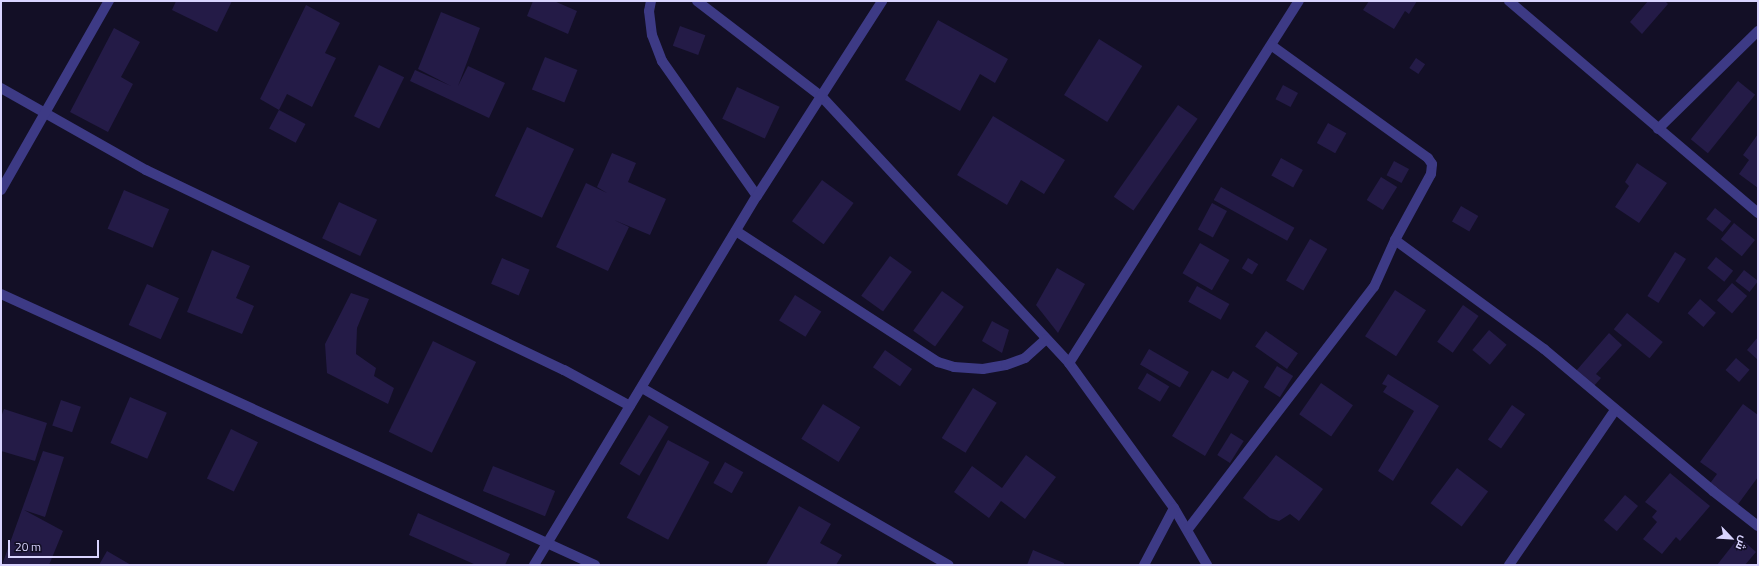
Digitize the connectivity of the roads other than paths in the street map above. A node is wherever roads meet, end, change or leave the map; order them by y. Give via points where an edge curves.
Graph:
1 (108, 1) edge
2 (651, 1) edge
3 (697, 1) edge
4 (882, 1) edge
5 (1299, 1) edge
6 (1509, 1) edge
7 (1758, 31) edge
8 (1272, 45) junction
9 (1, 88) edge
10 (822, 97) junction
11 (45, 112) junction
12 (1658, 129) junction
13 (1, 190) edge
14 (757, 196) junction
15 (1758, 213) edge
16 (736, 231) junction
17 (1395, 240) junction
18 (1, 294) edge
19 (1046, 339) junction
20 (1069, 363) junction
21 (642, 388) junction
22 (630, 406) junction
23 (1615, 410) junction
24 (1174, 508) junction
25 (1758, 526) edge
26 (1188, 529) junction
27 (548, 543) junction
28 (534, 565) edge
29 (595, 565) edge
30 (948, 565) edge
31 (1144, 565) edge
32 (1207, 565) edge
33 (1509, 565) edge

1 - 11 street
2 - 14 street via 649,11 652,35 662,60
3 - 10 street
4 - 10 street
5 - 8 street
6 - 12 street
7 - 12 street
8 - 17 street via 1428,158 1432,164 1431,174
8 - 20 street
9 - 11 street
10 - 14 street
10 - 19 street
11 - 13 street
11 - 22 street via 146,170 550,363
12 - 15 street
14 - 16 street
16 - 19 street via 938,362 954,367 982,369 1006,365 1025,358
16 - 21 street
17 - 23 street via 1533,340
17 - 26 street via 1374,287
18 - 27 street
19 - 20 street
20 - 24 street
21 - 22 street
21 - 30 street
22 - 27 street
23 - 25 street
23 - 33 street
24 - 26 street
24 - 31 street
26 - 32 street
27 - 28 street
27 - 29 street

